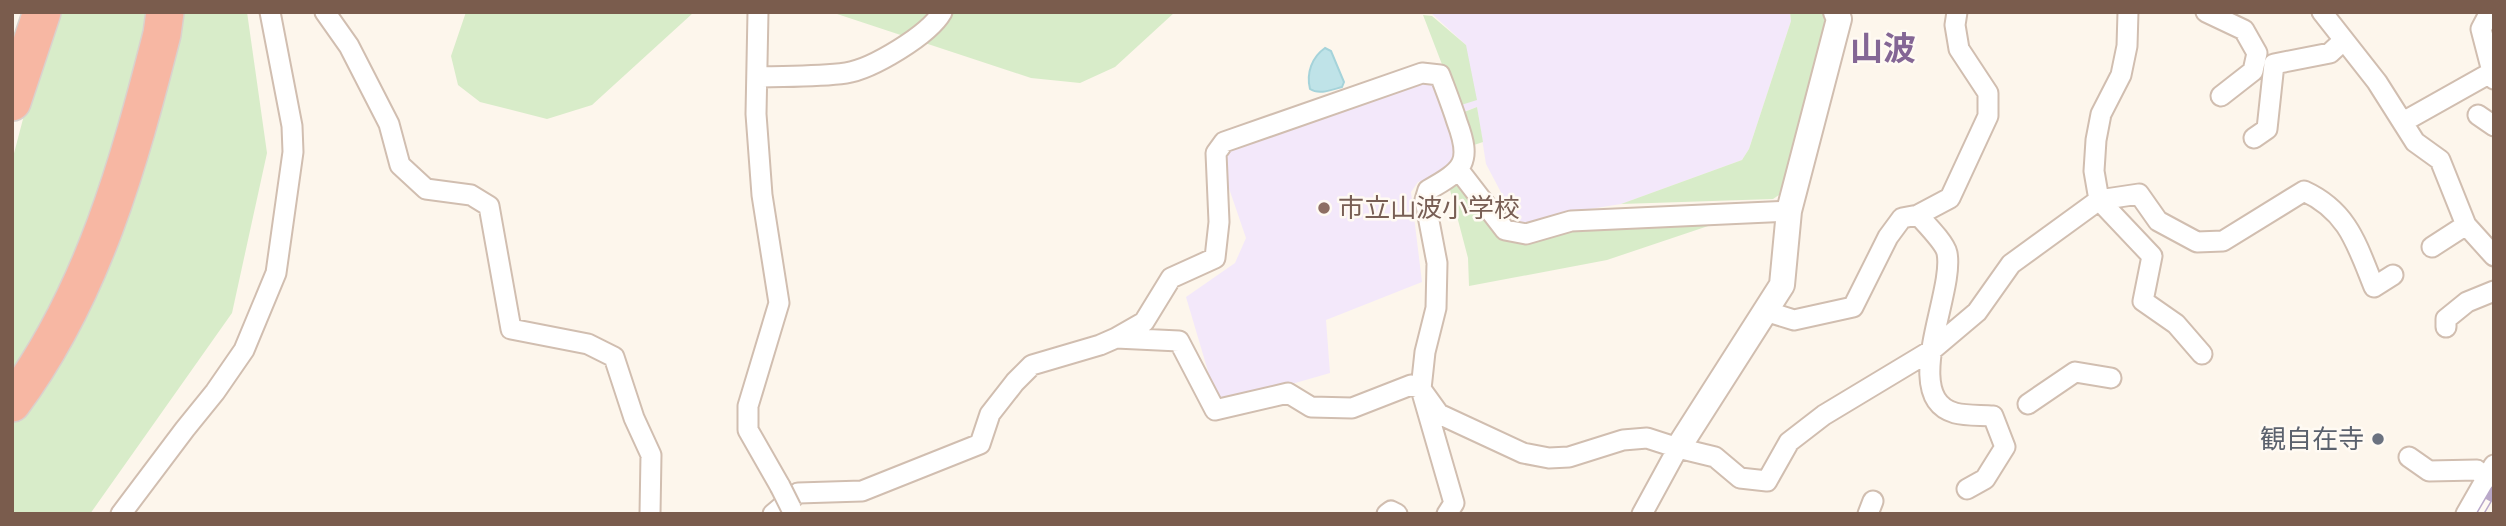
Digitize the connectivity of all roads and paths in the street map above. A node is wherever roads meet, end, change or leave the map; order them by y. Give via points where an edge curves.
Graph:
1 (42, 12) edge
2 (156, 12) edge
3 (165, 12) edge
4 (270, 12) edge
5 (325, 12) edge
6 (758, 12) edge
7 (942, 12) edge
8 (1836, 12) edge
9 (1957, 12) edge
10 (2128, 12) edge
11 (2206, 12) edge
12 (2322, 12) edge
13 (2490, 12) edge
14 (2343, 41) junction
15 (2493, 75) edge
16 (758, 77) junction
17 (2221, 96) dead end
18 (12, 102) edge
19 (2403, 122) junction
20 (2254, 138) dead end
21 (128, 164) junction
22 (1458, 170) junction
23 (2099, 200) junction
24 (1789, 211) junction
25 (1917, 215) junction
26 (2466, 225) junction
27 (2431, 247) dead end
28 (2494, 256) edge
29 (2393, 275) dead end
30 (2494, 291) edge
31 (1162, 293) junction
32 (1765, 311) junction
33 (2446, 327) dead end
34 (1116, 338) junction
35 (1157, 340) junction
36 (1932, 350) junction
37 (2202, 354) dead end
38 (2111, 379) dead end
39 (1421, 389) junction
40 (12, 403) edge
41 (2028, 404) dead end
42 (1678, 448) junction
43 (2409, 457) dead end
44 (2490, 472) edge
45 (1967, 489) dead end
46 (786, 512) edge
47 (121, 514) edge
48 (650, 514) edge
49 (1387, 514) edge
50 (1397, 514) edge
51 (1447, 514) edge
52 (1642, 514) edge
53 (2466, 514) edge

1 - 18 highway
2 - 21 highway
3 - 21 highway
4 - 47 street via 293,152 276,273 244,350
5 - 48 street via 349,46 390,124 400,165 426,189 471,195 489,206 511,328 587,344 614,357 651,455
6 - 16 street
7 - 16 street via 903,48 848,73
8 - 24 street via 1839,19
9 - 25 street via 1959,49 1989,93 1988,116 1950,198
10 - 23 street via 2121,75 2101,114 2096,140 2094,171
11 - 17 street via 2244,30 2257,53 2253,71
12 - 14 street
13 - 15 street via 2482,29
14 - 19 street
14 - 20 street via 2330,53 2274,64 2267,129
15 - 19 street
16 - 46 street, bridge via 762,195 779,303 748,406 748,430 780,485
19 - 26 street via 2415,142 2440,160
21 - 40 highway via 66,317
22 - 24 street via 1506,230 1526,234 1571,221
22 - 31 street via 1466,145 1440,75 1422,73 1224,142 1216,153 1219,222 1215,258 1171,278
22 - 39 street via 1428,190 1425,200 1437,263 1436,308
23 - 29 street via 2139,194 2158,221 2197,242 2222,240 2304,191 2323,200 2348,226 2374,286
23 - 36 street via 2011,264 1977,312
23 - 37 street via 2152,256 2143,301 2176,324
24 - 32 street via 1782,285
25 - 32 street via 1902,218 1888,237 1853,307 1794,320
25 - 36 street via 1947,251 1947,282
26 - 27 street
26 - 28 street
30 - 33 street via 2468,302 2446,319
31 - 34 street via 1144,322
31 - 35 street
32 - 42 street
34 - 35 street
34 - 46 street via 1032,365 990,414 980,444 862,491 798,493
35 - 39 street via 1179,341 1215,410 1288,393 1311,407 1352,408 1411,385
36 - 42 street via 1824,415 1789,442 1767,481 1740,478 1715,457
36 - 45 street via 1928,378 1933,394 1956,413 1993,416 2005,447 1985,479
38 - 41 street via 2075,372
39 - 42 street via 1439,414 1523,453 1569,457 1623,440 1647,438
39 - 51 street via 1454,503
42 - 52 street
43 - 44 street via 2430,471
44 - 53 street
49 - 50 street

